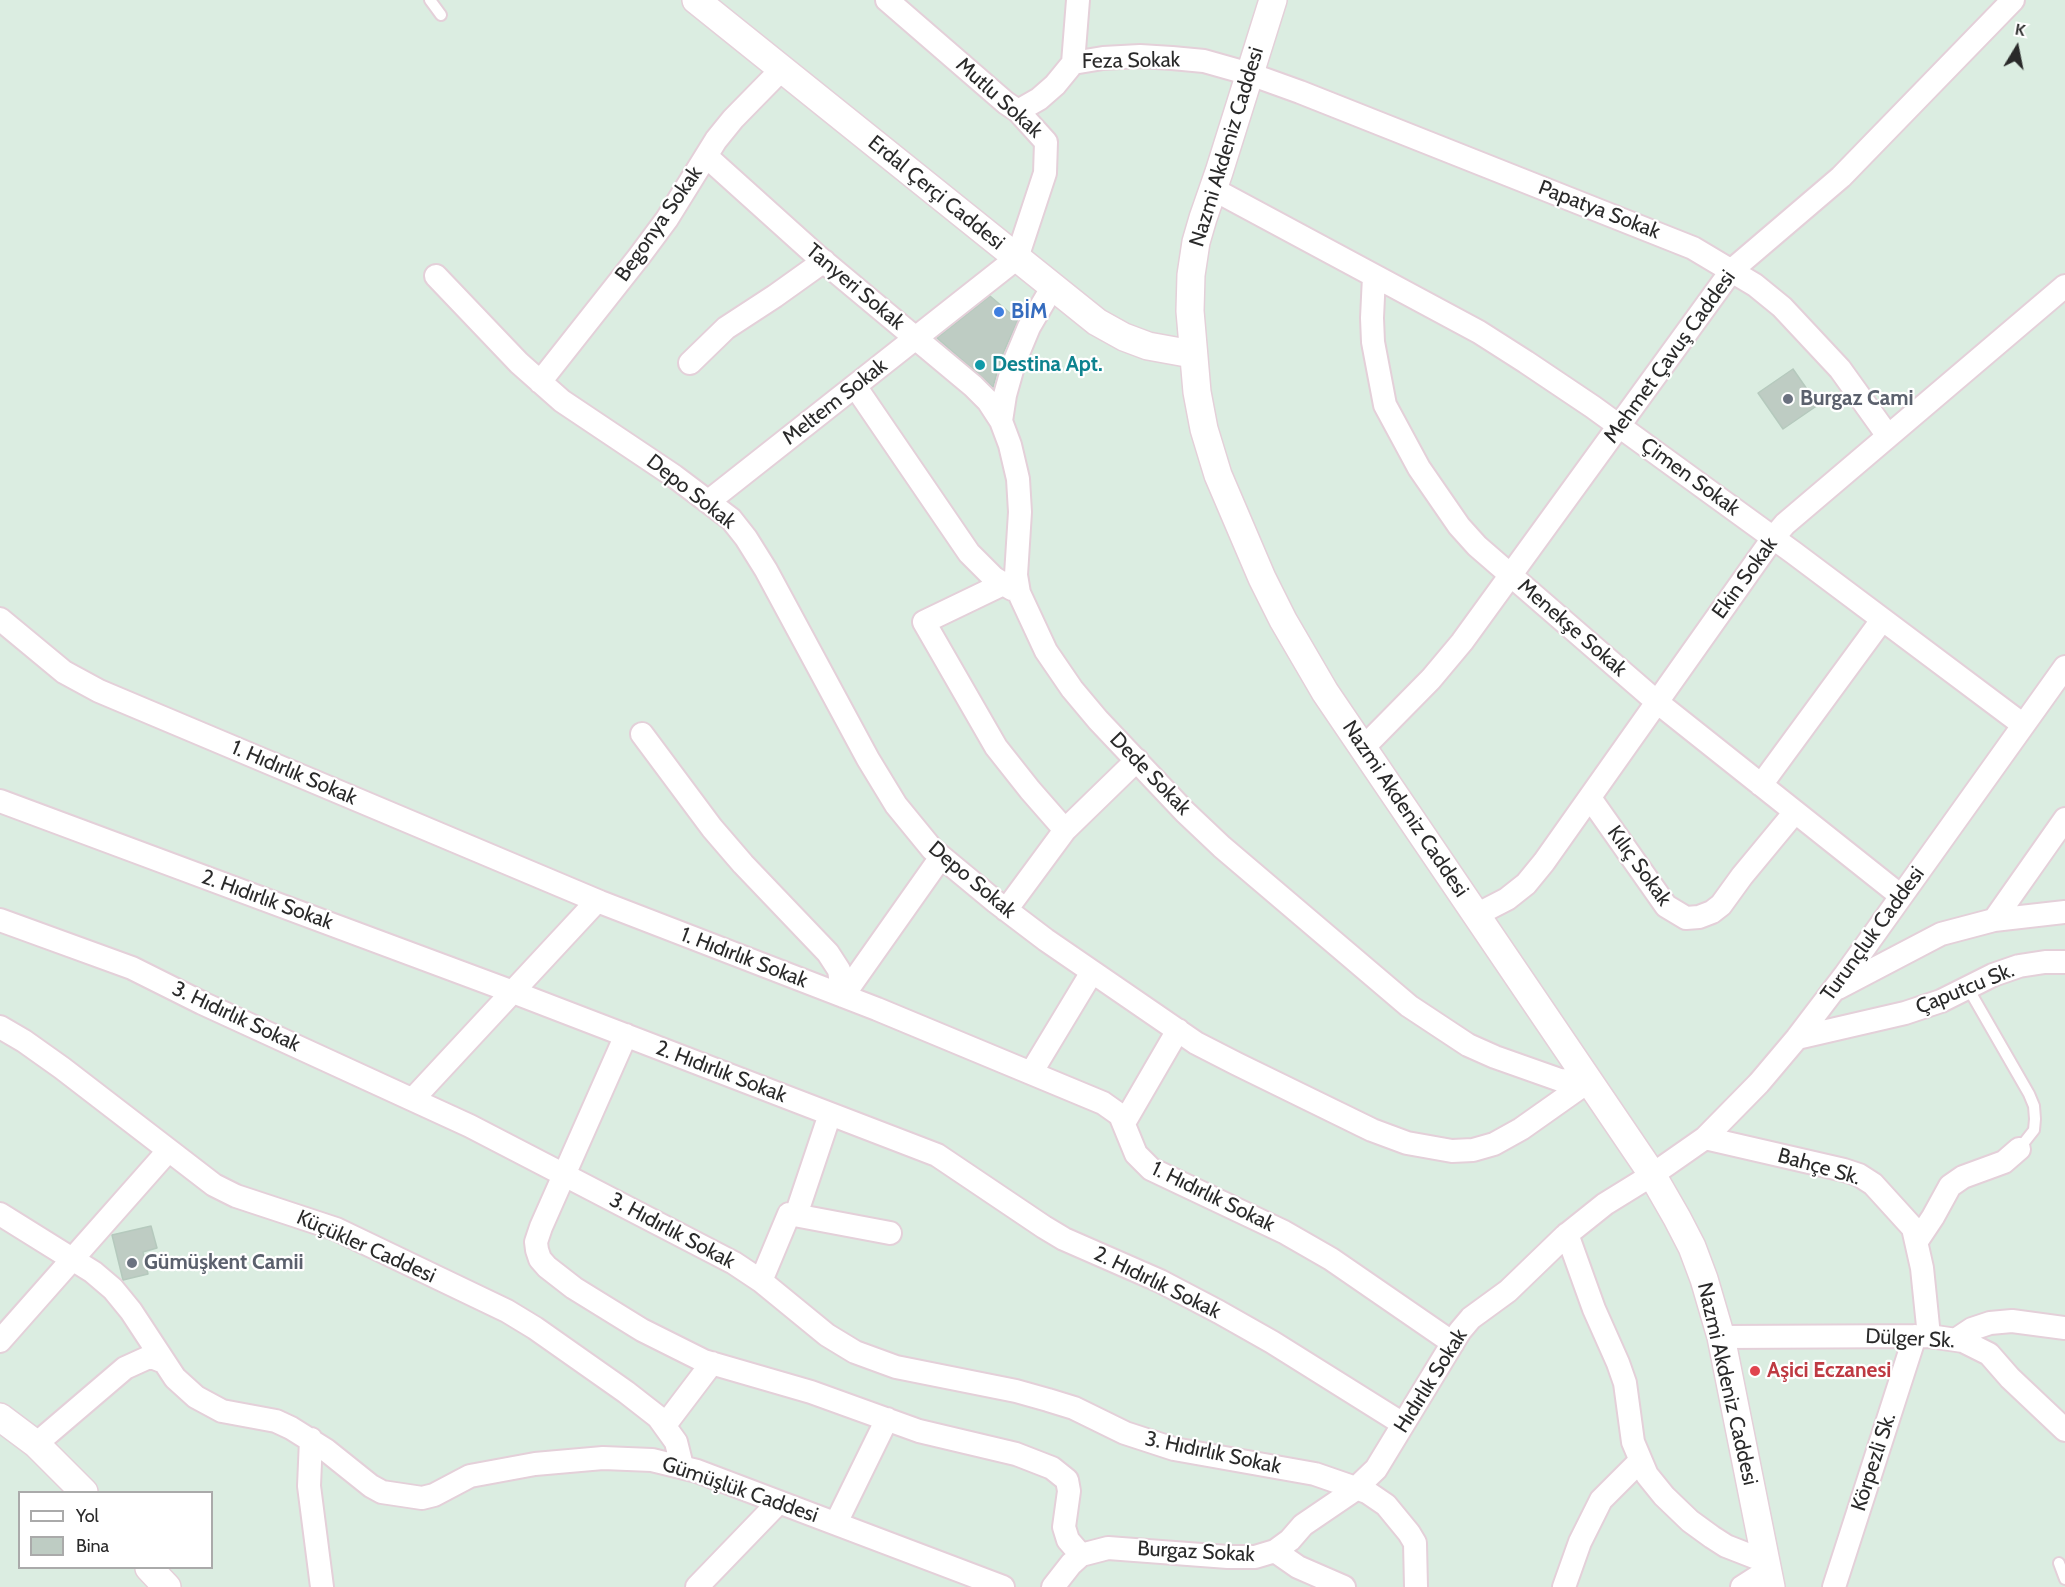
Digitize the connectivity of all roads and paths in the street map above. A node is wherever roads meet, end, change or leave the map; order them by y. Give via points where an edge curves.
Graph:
1 (430, 0) edge
2 (696, 0) edge
3 (887, 0) edge
4 (1078, 0) edge
5 (1273, 0) edge
6 (2013, 0) edge
7 (441, 15) dead end
8 (1072, 63) junction
9 (782, 69) junction
10 (1250, 74) junction
11 (1018, 111) junction
12 (706, 156) junction
13 (1213, 189) junction
14 (1017, 258) junction
15 (824, 261) junction
16 (1732, 270) junction
17 (436, 276) dead end
18 (1374, 276) junction
19 (2065, 285) edge
20 (1053, 286) junction
21 (916, 338) junction
22 (1192, 354) junction
23 (690, 363) dead end
24 (540, 382) junction
25 (855, 386) junction
26 (1000, 421) junction
27 (1619, 426) junction
28 (1888, 436) junction
29 (709, 501) junction
30 (1773, 538) junction
31 (1510, 575) junction
32 (1011, 588) junction
33 (0, 619) edge
34 (1882, 620) junction
35 (2061, 680) edge
36 (1657, 702) junction
37 (2022, 724) junction
38 (642, 734) dead end
39 (1364, 748) junction
40 (1137, 760) junction
41 (1761, 785) junction
42 (1590, 798) junction
43 (2, 807) edge
44 (1795, 812) junction
45 (2065, 819) edge
46 (1065, 830) junction
47 (941, 857) junction
48 (1900, 896) junction
49 (597, 901) junction
50 (1006, 910) junction
51 (2065, 912) edge
52 (1476, 915) junction
53 (0, 920) edge
54 (1994, 920) junction
55 (2065, 962) edge
56 (1092, 972) junction
57 (1968, 988) junction
58 (1834, 990) junction
59 (513, 992) junction
60 (843, 996) junction
61 (0, 1027) edge
62 (1178, 1030) junction
63 (626, 1035) junction
64 (1797, 1038) junction
65 (1031, 1073) junction
66 (1589, 1081) junction
67 (413, 1099) junction
68 (830, 1114) junction
69 (1124, 1123) junction
70 (1705, 1138) junction
71 (2019, 1149) joint
72 (168, 1151) junction
73 (564, 1175) junction
74 (1652, 1175) junction
75 (0, 1214) edge
76 (796, 1215) junction
77 (890, 1233) dead end
78 (1566, 1234) junction
79 (1917, 1241) junction
80 (72, 1259) junction
81 (761, 1281) junction
82 (2065, 1328) edge
83 (1721, 1336) junction
84 (1922, 1336) junction
85 (1957, 1340) junction
86 (0, 1341) edge
87 (1453, 1342) junction
88 (164, 1362) junction
89 (712, 1363) junction
90 (0, 1417) edge
91 (887, 1419) junction
92 (2062, 1422) edge
93 (1403, 1424) junction
94 (665, 1425) junction
95 (311, 1439) junction
96 (36, 1444) junction
97 (1640, 1461) junction
98 (682, 1466) junction
99 (1357, 1487) junction
100 (83, 1491) edge
101 (780, 1502) junction
102 (836, 1523) junction
103 (1275, 1551) junction
104 (1081, 1555) junction
105 (2060, 1563) dead end
106 (150, 1569) edge
107 (1769, 1574) edge
108 (2065, 1579) edge
109 (969, 1581) edge
110 (166, 1587) edge
111 (322, 1587) edge
112 (697, 1587) edge
113 (1003, 1587) edge
114 (1053, 1587) edge
115 (1344, 1587) edge
116 (1416, 1587) edge
117 (1564, 1587) edge
118 (1742, 1587) edge
119 (1834, 1587) edge

1 - 7 lane
2 - 9 street, Erdal Çerçi Caddesi
3 - 11 street, Mutlu Sokak
4 - 8 street, Feza Sokak
5 - 10 street, Nazmi Akdeniz Caddesi
6 - 16 street, Mehmet Çavuş Caddesi via 1841,177
8 - 10 street, Feza Sokak via 1103,58 1172,58 1204,61
8 - 11 street via 1040,99
9 - 12 street, Begonya Sokak via 733,119
9 - 14 street, Erdal Çerçi Caddesi
10 - 13 street, Nazmi Akdeniz Caddesi
10 - 16 street, Papatya Sokak via 1670,237
11 - 14 street, Mutlu Sokak via 1046,142 1045,173
12 - 15 street, Tanyeri Sokak
12 - 24 street, Begonya Sokak via 638,258
13 - 18 street, Çimen Sokak
13 - 22 street, Nazmi Akdeniz Caddesi via 1196,242 1191,275
14 - 20 street, Erdal Çerçi Caddesi
14 - 21 street, Meltem Sokak
15 - 21 street, Tanyeri Sokak
15 - 23 street via 726,328
16 - 27 street, Mehmet Çavuş Caddesi
16 - 28 street, Papatya Sokak via 1782,307 1815,340
17 - 24 street, Depo Sokak
18 - 27 street, Çimen Sokak via 1479,332
18 - 31 street, Menekşe Sokak via 1373,342 1385,405 1440,501 1477,546
19 - 28 street, Ekin Sokak
20 - 22 street, Erdal Çerçi Caddesi via 1097,322 1124,337
20 - 26 street via 1014,363
21 - 25 street, Meltem Sokak
21 - 26 street, Tanyeri Sokak via 973,386
22 - 39 street, Nazmi Akdeniz Caddesi via 1204,429 1236,520 1283,620 1325,692
24 - 29 street, Depo Sokak
25 - 29 street, Meltem Sokak
25 - 32 street via 969,553 981,567
26 - 32 street, Dede Sokak via 1018,479 1016,575
27 - 30 street, Çimen Sokak
27 - 31 street, Mehmet Çavuş Caddesi
28 - 30 street, Ekin Sokak
29 - 47 street, Depo Sokak via 746,538 896,805
30 - 34 street, Çimen Sokak
30 - 36 street, Ekin Sokak
31 - 36 street, Menekşe Sokak
31 - 39 street, Mehmet Çavuş Caddesi via 1431,679
32 - 40 street, Dede Sokak via 1072,689
32 - 46 street via 924,622 996,747
33 - 49 street, 1. Hıdırlık Sokak via 64,672 99,691
34 - 37 street, Çimen Sokak
34 - 41 street
35 - 37 street, Turunçluk Caddesi
36 - 41 street, Menekşe Sokak
36 - 42 street, Ekin Sokak
37 - 48 street, Turunçluk Caddesi
38 - 60 street via 706,822 828,953 839,970
39 - 52 street, Nazmi Akdeniz Caddesi
40 - 46 street
40 - 66 street, Dede Sokak via 1222,847 1417,1012 1468,1045 1495,1057 1560,1080
41 - 44 street, Menekşe Sokak
42 - 44 street, Kılıç Sokak via 1666,906 1686,918 1699,917 1721,905
42 - 52 street, Ekin Sokak via 1526,884
43 - 59 street, 2. Hıdırlık Sokak
44 - 48 street, Menekşe Sokak
45 - 54 street
46 - 50 street
47 - 50 street, Depo Sokak
47 - 60 street
48 - 58 street, Turunçluk Caddesi
49 - 59 street
49 - 60 street, 1. Hıdırlık Sokak
50 - 56 street, Depo Sokak
51 - 54 street
52 - 66 street, Nazmi Akdeniz Caddesi
53 - 67 street, 3. Hıdırlık Sokak via 132,968
54 - 58 street via 1941,934
55 - 57 street, Çaputcu Sk. via 2019,966
56 - 62 street, Depo Sokak
56 - 65 street
57 - 64 street, Çaputcu Sk. via 1905,1013
57 - 71 lane via 2034,1106 2034,1130
58 - 64 street, Turunçluk Caddesi
59 - 63 street, 2. Hıdırlık Sokak
59 - 67 street
60 - 65 street, 1. Hıdırlık Sokak
61 - 72 street, Küçükler Caddesi via 62,1068
62 - 66 street, Depo Sokak via 1236,1064 1389,1138 1452,1151 1494,1144
62 - 69 street
63 - 68 street, 2. Hıdırlık Sokak
63 - 73 street
64 - 70 street, Turunçluk Caddesi
65 - 69 street, 1. Hıdırlık Sokak via 1103,1103 1120,1114
66 - 74 street, Nazmi Akdeniz Caddesi
67 - 73 street, 3. Hıdırlık Sokak
68 - 76 street
68 - 93 street, 2. Hıdırlık Sokak via 937,1155 1064,1239 1219,1312
69 - 87 street, 1. Hıdırlık Sokak via 1136,1154 1151,1169 1312,1248
70 - 74 street, Turunçluk Caddesi
70 - 79 street, Bahçe Sk. via 1859,1175 1905,1218
71 - 79 street via 2004,1162 1950,1186
72 - 80 street
72 - 94 street, Küçükler Caddesi via 236,1196 336,1229 507,1311 626,1392
73 - 81 street, 3. Hıdırlık Sokak via 709,1248
73 - 89 street via 536,1242 540,1259 574,1288 642,1330
74 - 78 street, Hıdırlık Sokak
74 - 83 street, Nazmi Akdeniz Caddesi via 1692,1247
75 - 80 street, Gümüşlük Caddesi
76 - 77 street
76 - 81 street via 789,1214
78 - 87 street, Hıdırlık Sokak via 1508,1291 1471,1318
78 - 97 street via 1622,1373 1629,1426
79 - 84 street, Bahçe Sk. via 1922,1268
80 - 86 street
80 - 88 street, Gümüşlük Caddesi via 113,1289
81 - 99 street, 3. Hıdırlık Sokak via 827,1335 872,1359 1048,1400 1174,1449 1315,1474
82 - 85 street via 2012,1321 1990,1323
83 - 84 street, Dülger Sk.
83 - 107 street, Nazmi Akdeniz Caddesi
84 - 85 street, Dülger Sk.
84 - 119 street, Körpezli Sk.
85 - 92 street, Dülger Sk. via 1989,1354 2010,1378
87 - 93 street, Hıdırlık Sokak
88 - 95 street, Gümüşlük Caddesi via 185,1389 209,1405 276,1421
88 - 96 street via 147,1358 125,1368
89 - 91 street
89 - 94 street
90 - 96 street
91 - 102 street
91 - 104 street via 1016,1454 1059,1472 1069,1485 1066,1535
93 - 99 street, Hıdırlık Sokak via 1376,1469
94 - 98 street, Küçükler Caddesi via 676,1442
95 - 98 street, Gümüşlük Caddesi via 382,1492 423,1498 470,1476 535,1464 612,1458
95 - 111 street via 309,1486
96 - 100 street
97 - 107 street via 1664,1497 1690,1521
97 - 117 street via 1601,1500
98 - 101 street, Gümüşlük Caddesi
99 - 103 street, Hıdırlık Sokak via 1303,1525
99 - 116 street via 1378,1498 1415,1543
101 - 102 street, Gümüşlük Caddesi
101 - 112 street
102 - 109 street, Gümüşlük Caddesi
103 - 104 street, Burgaz Sokak via 1255,1557 1228,1557 1108,1548
103 - 115 street, Burgaz Sokak via 1298,1567
104 - 114 street
105 - 108 lane
106 - 110 street
107 - 118 street
109 - 113 street, Gümüşlük Caddesi

